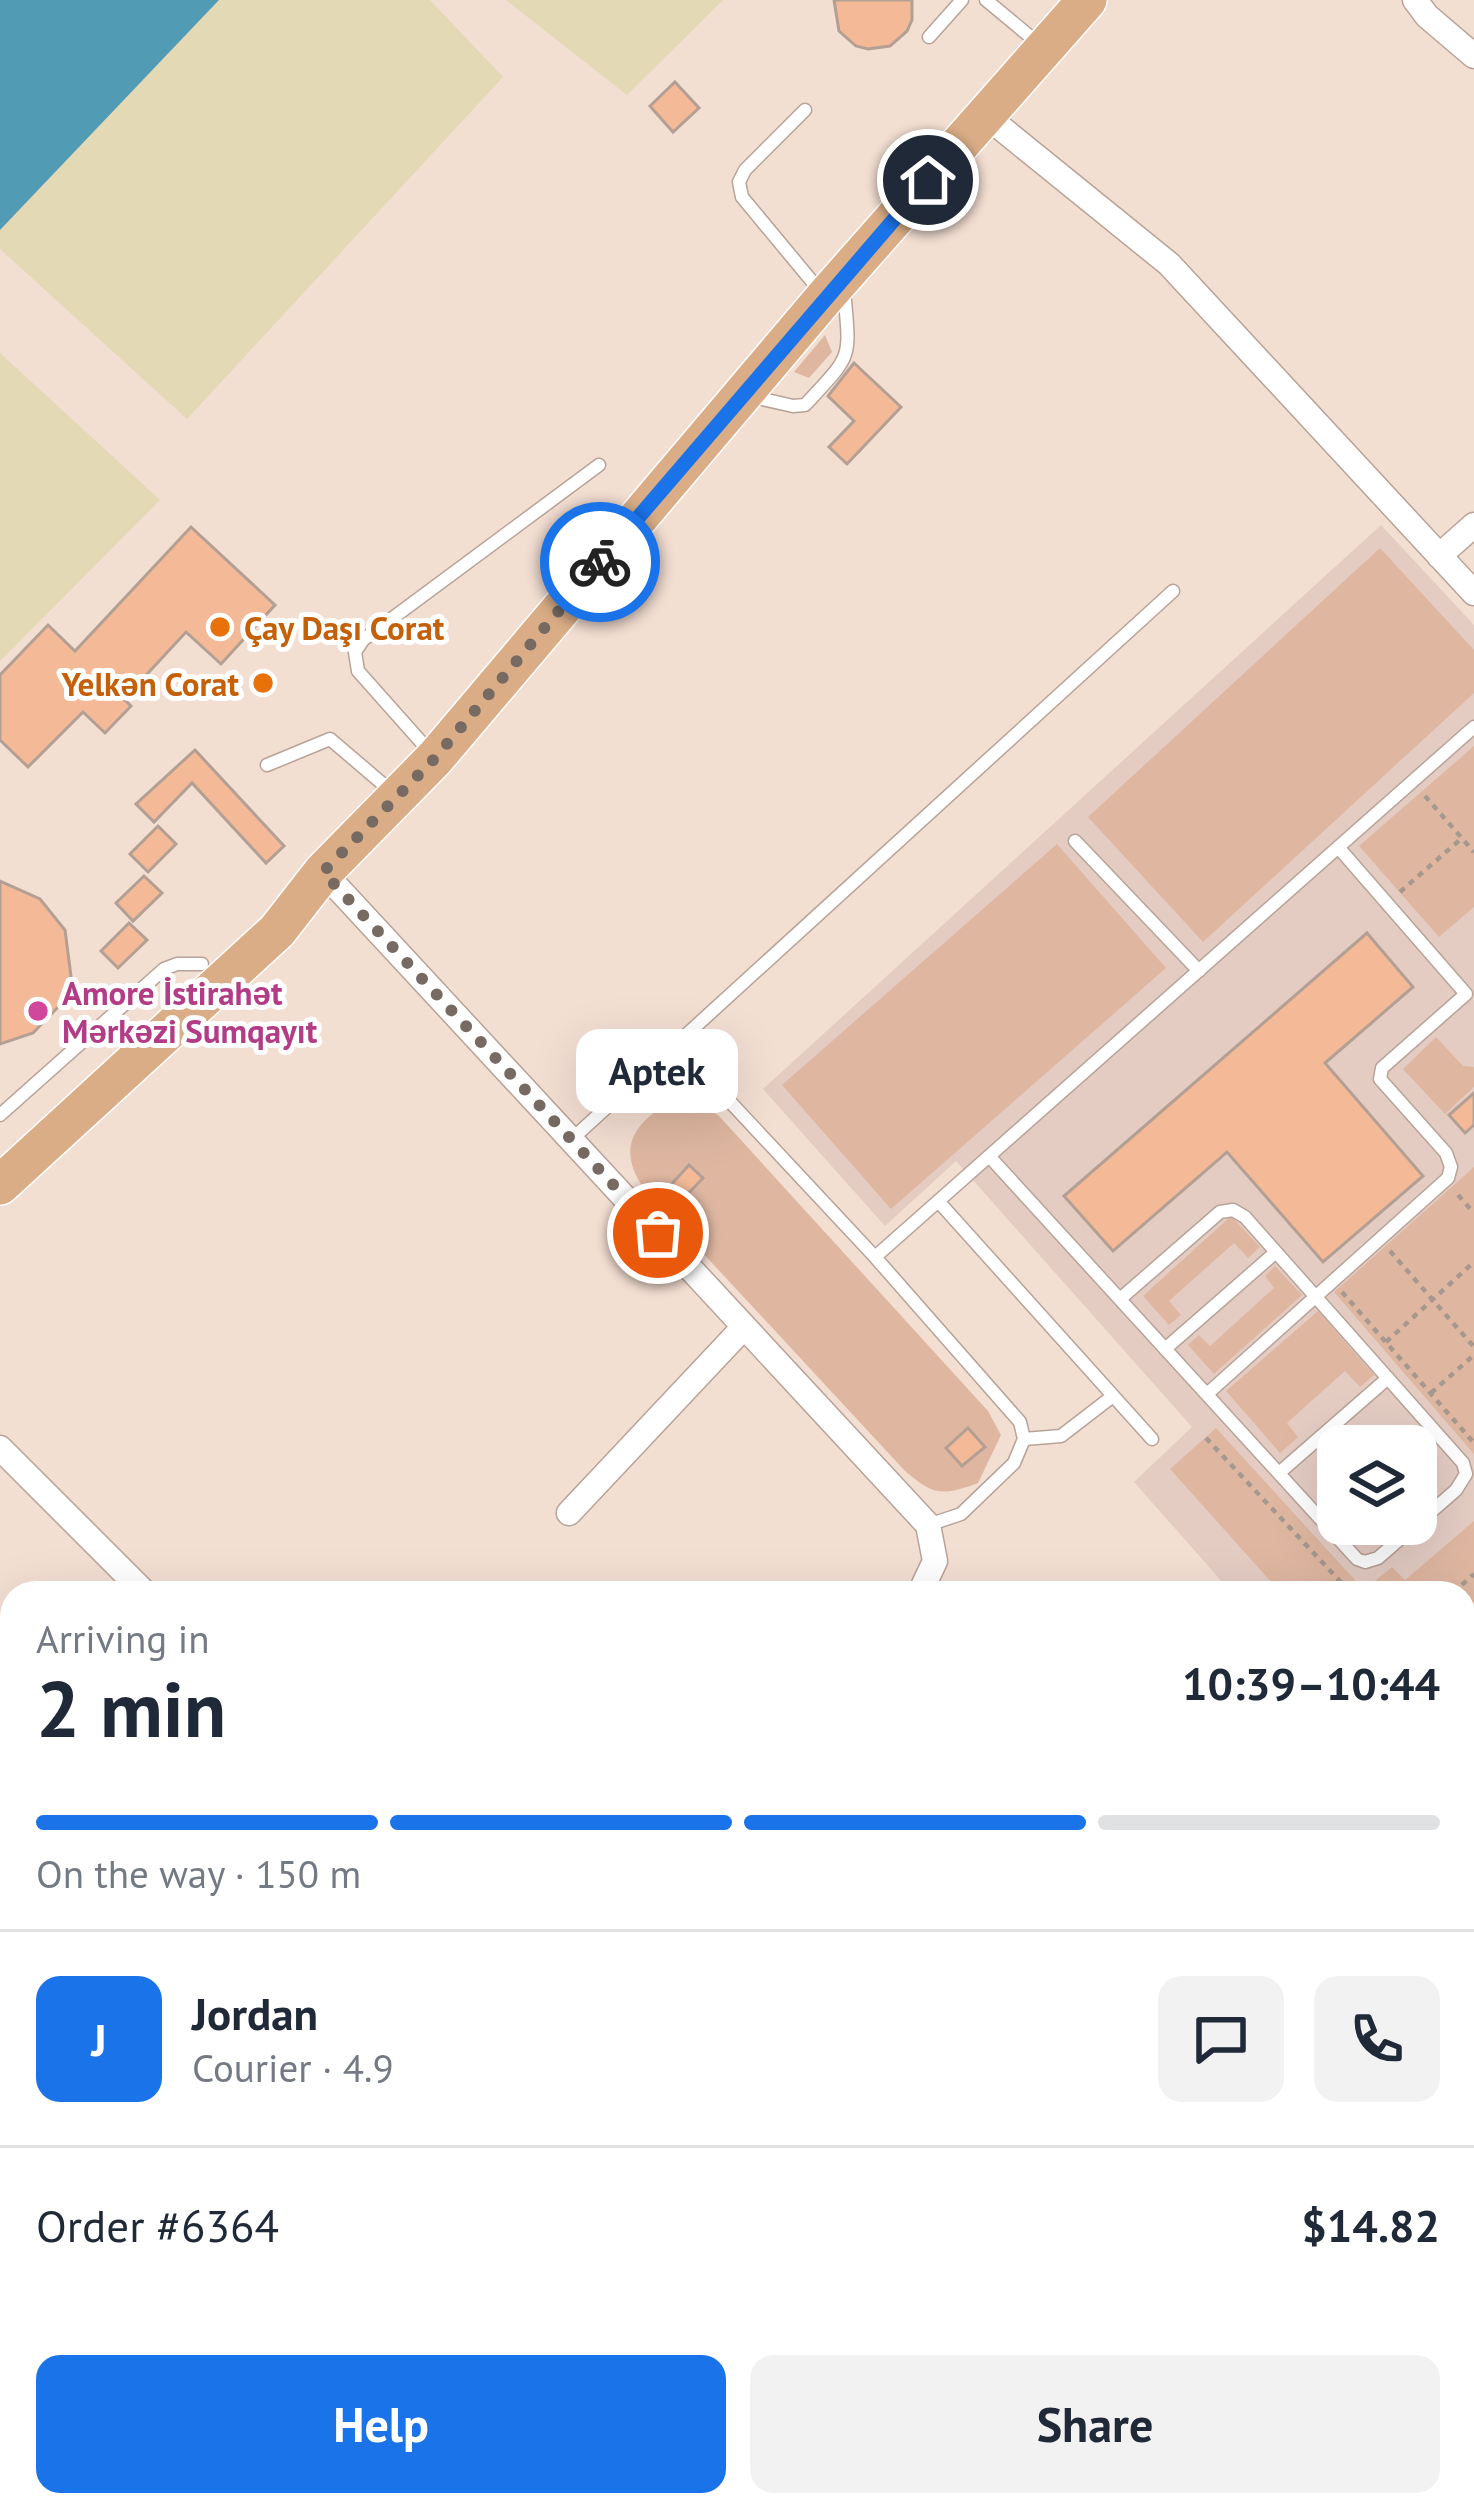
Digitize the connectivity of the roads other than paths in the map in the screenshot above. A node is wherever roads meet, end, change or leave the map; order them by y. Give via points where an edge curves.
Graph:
1 (962, 0) edge
2 (986, 0) edge
3 (1087, 0) edge
4 (1415, 0) edge
5 (929, 37) dead end
6 (1044, 49) junction
7 (1474, 56) edge
8 (805, 110) dead end
9 (986, 115) junction
10 (834, 287) junction
11 (742, 394) junction
12 (599, 465) dead end
13 (1474, 525) edge
14 (1439, 556) junction
15 (1173, 591) dead end
16 (1474, 593) edge
17 (1474, 727) edge
18 (435, 758) junction
19 (267, 765) dead end
20 (398, 797) junction
21 (1075, 841) dead end
22 (1338, 847) junction
23 (323, 872) junction
24 (202, 964) junction
25 (1199, 971) junction
26 (1470, 998) edge
27 (677, 1045) junction
28 (0, 1115) edge
29 (572, 1138) junction
30 (0, 1148) edge
31 (989, 1156) junction
32 (0, 1184) edge
33 (938, 1201) junction
34 (1276, 1252) junction
35 (874, 1257) junction
36 (1317, 1298) junction
37 (1120, 1299) junction
38 (742, 1328) junction
39 (1165, 1349) junction
40 (1388, 1378) junction
41 (1207, 1394) junction
42 (1113, 1396) junction
43 (1024, 1439) junction
44 (1152, 1439) dead end
45 (0, 1448) edge
46 (1279, 1473) junction
47 (569, 1513) dead end
48 (928, 1525) junction
49 (133, 1581) edge
50 (926, 1581) edge

1 - 5 lane
2 - 6 lane
3 - 6 main road
4 - 7 street
6 - 9 main road
8 - 10 lane via 745,170 742,197
9 - 10 main road
9 - 14 street via 1169,264
10 - 11 main road
10 - 11 lane via 845,362 805,405
11 - 18 main road
12 - 18 lane via 355,652 358,671
13 - 14 street
14 - 16 street
15 - 27 lane
17 - 22 lane
18 - 20 main road
19 - 20 lane via 329,739
20 - 23 main road
21 - 25 lane
22 - 25 lane
22 - 26 lane
23 - 24 main road
23 - 29 street
23 - 32 main road via 255,952
24 - 28 lane via 164,970
24 - 30 main road
25 - 31 lane
26 - 36 lane via 1382,1068 1380,1078 1446,1153 1448,1178
27 - 29 lane
27 - 35 lane
29 - 38 street
31 - 33 lane
31 - 37 lane
33 - 35 lane
33 - 42 lane
34 - 36 lane
34 - 37 lane via 1245,1217 1220,1212
34 - 39 lane
35 - 43 lane via 1010,1407
36 - 40 lane
36 - 41 lane
37 - 39 lane
38 - 47 street
38 - 48 street
39 - 41 lane
40 - 46 lane
40 - 46 lane via 1466,1474 1393,1545 1378,1558 1357,1559
41 - 46 lane
42 - 43 lane via 1061,1436
42 - 44 lane
43 - 48 lane via 1014,1462 961,1514
45 - 49 street
48 - 50 street via 935,1561

